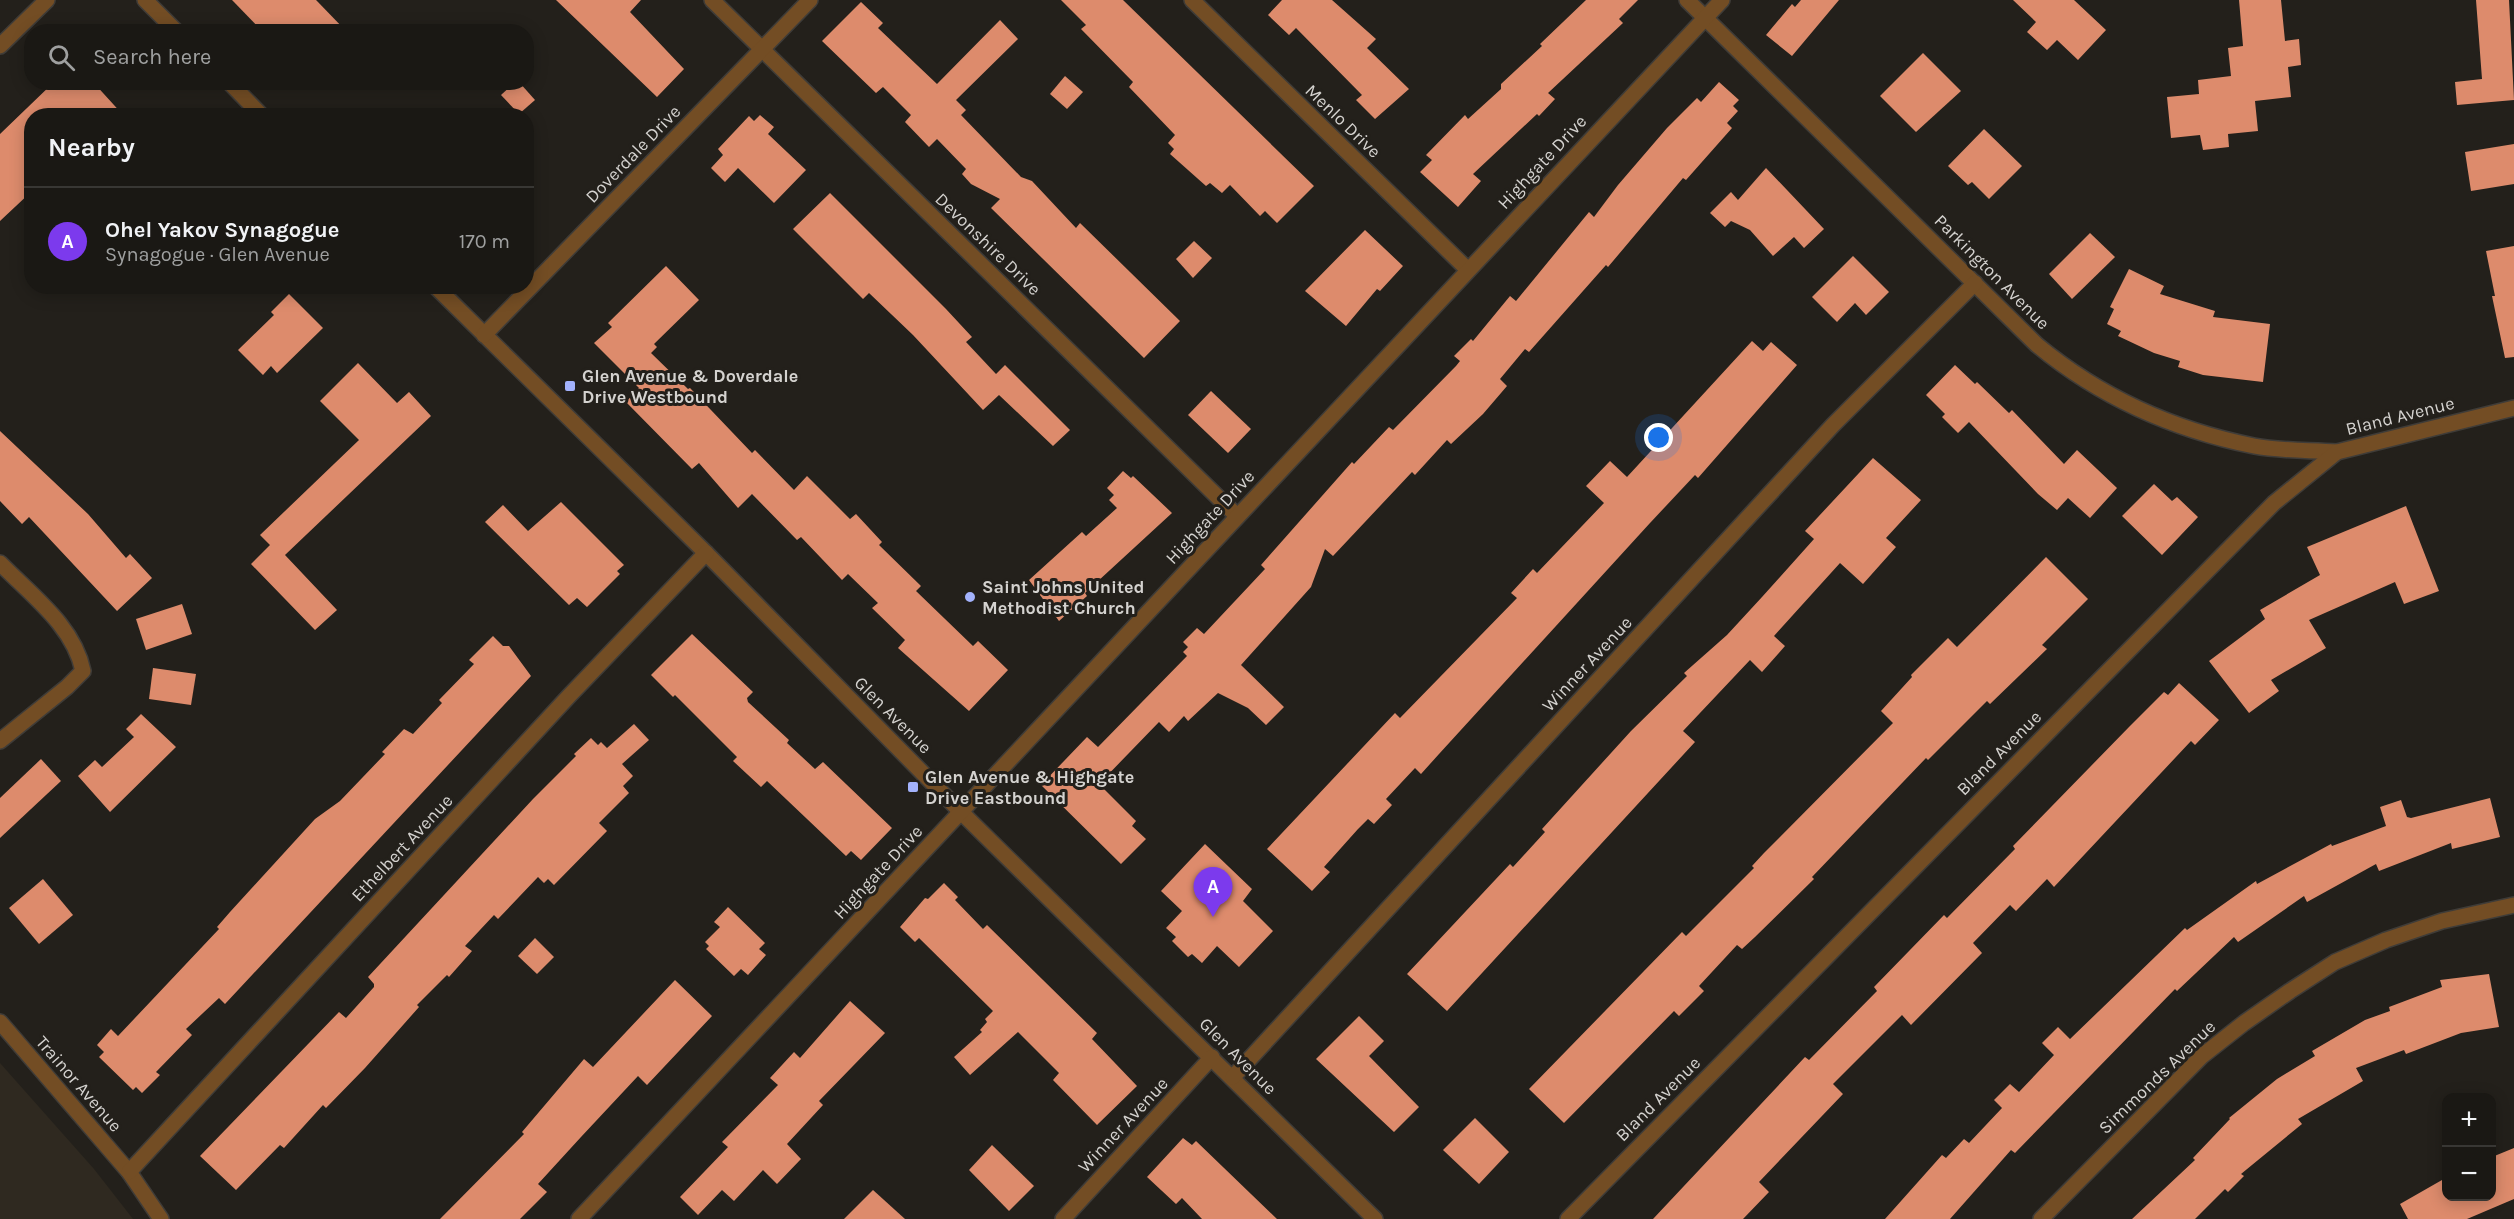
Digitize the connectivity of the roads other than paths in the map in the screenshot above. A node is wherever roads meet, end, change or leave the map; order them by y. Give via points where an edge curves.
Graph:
1 (48, 0) edge
2 (145, 0) edge
3 (712, 0) edge
4 (810, 0) edge
5 (1192, 0) edge
6 (1687, 0) edge
7 (1722, 0) edge
8 (1705, 18) junction
9 (169, 24) edge
10 (0, 46) edge
11 (762, 50) junction
12 (237, 90) edge
13 (254, 108) edge
14 (1467, 269) junction
15 (1975, 283) junction
16 (534, 284) edge
17 (443, 294) edge
18 (524, 294) edge
19 (484, 335) junction
20 (2514, 408) edge
21 (2337, 452) junction
22 (1237, 516) junction
23 (706, 553) junction
24 (0, 563) edge
25 (0, 741) edge
26 (960, 811) junction
27 (2514, 905) edge
28 (0, 1022) edge
29 (1212, 1057) junction
30 (1233, 1077) junction
31 (129, 1172) junction
32 (161, 1219) edge
33 (579, 1219) edge
34 (1063, 1219) edge
35 (1375, 1219) edge
36 (1568, 1219) edge
37 (2041, 1219) edge

1 - 10 street
2 - 9 street
3 - 11 street, Devonshire Drive
4 - 11 street, Doverdale Drive
5 - 14 street, Menlo Drive
6 - 8 street, Parkington Avenue
7 - 8 street, Highgate Drive
8 - 14 street, Highgate Drive
8 - 15 street, Parkington Avenue
11 - 16 street, Doverdale Drive
11 - 22 street, Devonshire Drive
12 - 13 street
14 - 22 street, Highgate Drive
15 - 21 street, Parkington Avenue via 2069,371 2131,406 2172,424 2256,447
15 - 30 street, Winner Avenue via 1833,425
17 - 19 street, Glen Avenue
18 - 19 street, Doverdale Drive
19 - 23 street, Glen Avenue
20 - 21 street, Bland Avenue
21 - 36 street, Bland Avenue via 2274,503
22 - 26 street, Highgate Drive
23 - 26 street, Glen Avenue
23 - 31 street, Ethelbert Avenue
24 - 25 street via 70,636 83,671
26 - 29 street, Glen Avenue
26 - 33 street, Highgate Drive
27 - 37 street, Simmonds Avenue via 2442,921 2386,940 2335,962 2290,991 2202,1056
28 - 31 street, Trainor Avenue
29 - 30 street, Glen Avenue
29 - 34 street, Winner Avenue
30 - 35 street, Glen Avenue
31 - 32 street, Trainor Avenue

